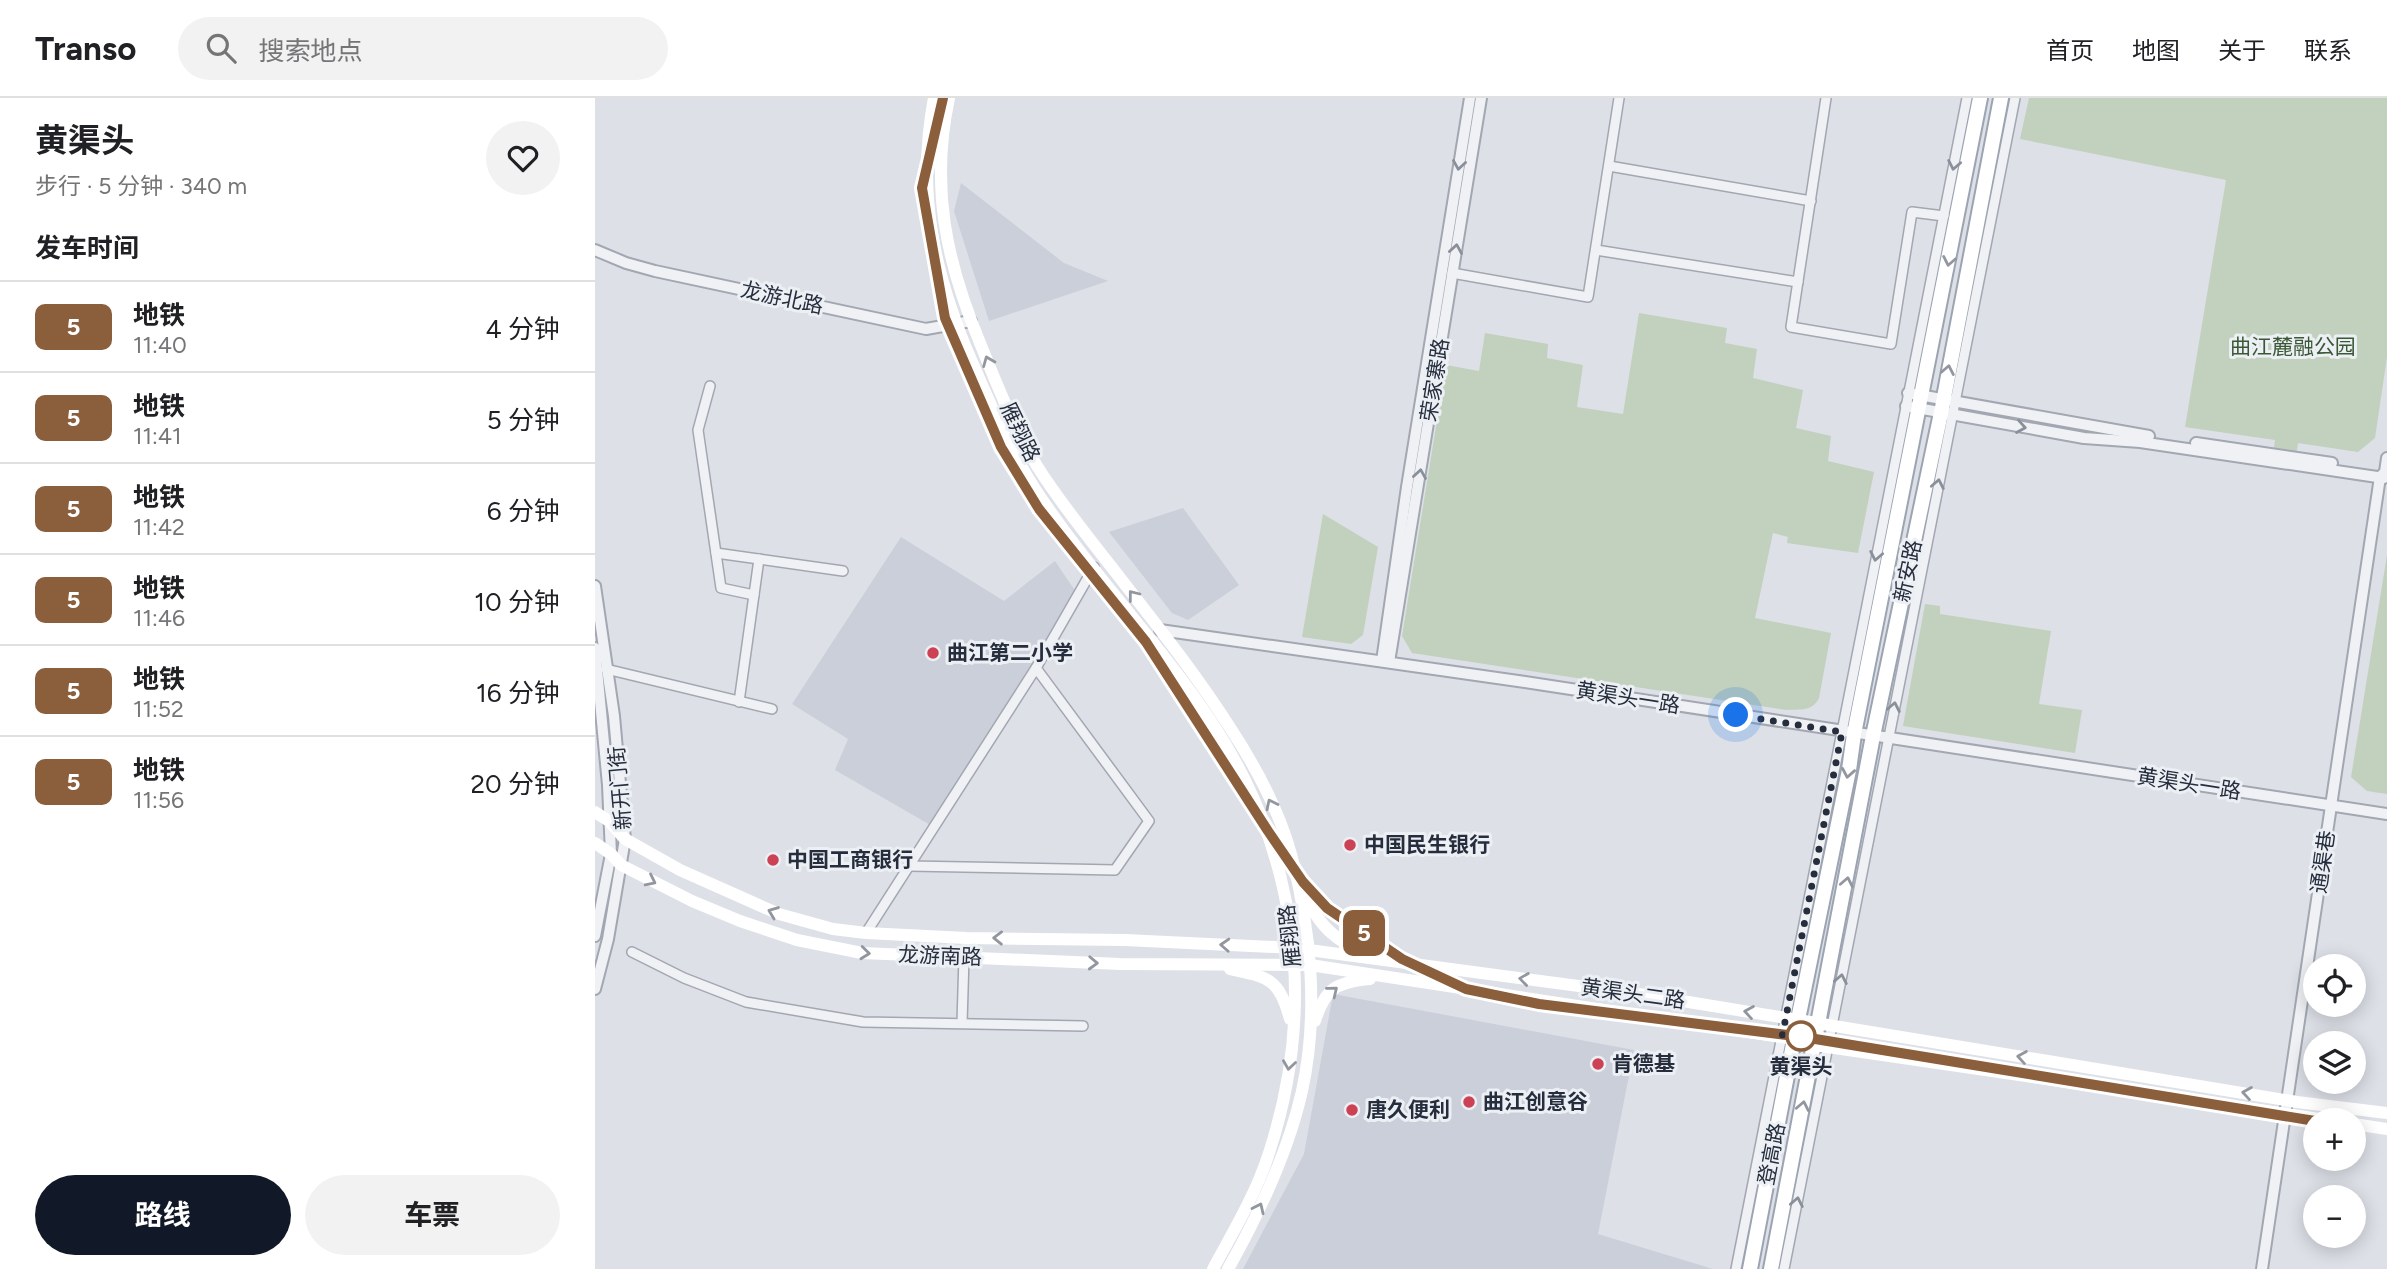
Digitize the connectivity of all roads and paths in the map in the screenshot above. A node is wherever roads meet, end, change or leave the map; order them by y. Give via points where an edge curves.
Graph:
1 (934, 98) edge
2 (949, 98) edge
3 (1470, 98) edge
4 (1481, 98) edge
5 (1619, 98) edge
6 (1826, 98) edge
7 (1967, 98) edge
8 (1980, 98) edge
9 (2001, 98) edge
10 (2015, 98) edge
11 (1609, 166) junction
12 (1811, 201) junction
13 (1944, 216) junction
14 (595, 250) edge
15 (1596, 250) junction
16 (1452, 273) junction
17 (1798, 282) junction
18 (971, 321) junction
19 (955, 324) junction
20 (710, 386) dead end
21 (1914, 401) junction
22 (1947, 407) junction
23 (2387, 458) edge
24 (2385, 475) edge
25 (716, 553) junction
26 (759, 559) junction
27 (1094, 567) junction
28 (843, 571) dead end
29 (595, 586) edge
30 (754, 595) junction
31 (1160, 630) junction
32 (595, 648) edge
33 (1386, 661) junction
34 (1036, 668) junction
35 (606, 669) junction
36 (739, 702) junction
37 (772, 709) dead end
38 (1848, 732) junction
39 (1881, 737) junction
40 (2331, 806) junction
41 (595, 812) edge
42 (2387, 814) edge
43 (609, 821) junction
44 (625, 839) junction
45 (595, 843) edge
46 (611, 853) junction
47 (621, 866) junction
48 (909, 866) junction
49 (1296, 877) junction
50 (866, 933) junction
51 (595, 936) edge
52 (1294, 948) junction
53 (1309, 950) junction
54 (632, 952) dead end
55 (964, 957) junction
56 (1384, 960) junction
57 (1213, 965) junction
58 (1294, 965) junction
59 (1310, 965) junction
60 (1388, 977) junction
61 (595, 989) edge
62 (1792, 1018) junction
63 (962, 1023) junction
64 (1825, 1024) junction
65 (1083, 1026) dead end
66 (1293, 1029) junction
67 (1788, 1038) junction
68 (1309, 1041) junction
69 (1821, 1046) junction
70 (2288, 1100) junction
71 (2387, 1113) edge
72 (2286, 1114) junction
73 (2303, 1117) edge
74 (2366, 1126) edge
75 (2387, 1129) edge
76 (1213, 1269) edge
77 (1228, 1269) edge
78 (1736, 1269) edge
79 (1750, 1269) edge
80 (1771, 1269) edge
81 (1784, 1269) edge
82 (2262, 1269) edge

1 - 19 main road, 雁翔路 via 926,201
2 - 18 main road, 雁翔路 via 940,153 942,214
3 -> 33 street, 荣家寨路 via 1407,487
16 -> 4 street, 荣家寨路
5 - 11 street
6 - 12 street
7 -> 13 street
8 -> 21 main road, 新安路
22 -> 9 main road, 新安路
10 - 22 street
11 - 12 street
11 - 15 street
12 - 17 street
13 - 17 street via 1912,212 1891,344 1791,327
13 - 21 street
14 - 19 street, 龙游北路 via 655,271 926,329
15 - 16 street via 1588,297
15 - 17 street
33 -> 16 street, 荣家寨路
18 - 19 street, 龙游北路
31 -> 18 main road, 雁翔路 via 1037,467
19 - 27 main road, 雁翔路 via 1020,465
20 - 25 street via 698,430
21 - 22 street
21 -> 38 main road, 新安路
22 - 24 street via 2084,438
39 -> 22 main road, 新安路
23 - 24 street, 通渠巷
24 - 40 street, 通渠巷
25 - 26 street
25 - 30 street via 721,588
26 - 28 street
26 - 30 street
27 - 34 street
27 - 52 main road, 雁翔路 via 1178,673 1239,768 1277,858
29 - 35 street, 新开门街
30 - 36 street
31 - 33 street, 黄渠头一路
49 -> 31 main road, 雁翔路 via 1285,837 1252,766 1230,727
32 - 43 street, 新开门街
33 - 38 street, 黄渠头一路
34 - 48 street
34 - 48 street via 1149,821 1115,870
35 - 36 street
35 - 44 street, 新开门街
36 - 37 street
38 - 39 street, 黄渠头一路
38 -> 62 main road, 新安路 via 1849,770
39 - 40 street, 黄渠头一路
64 -> 39 main road, 新安路
40 - 42 street, 黄渠头一路
40 - 70 street, 通渠巷
41 - 43 main road, 龙游南路
43 - 44 main road, 龙游南路
43 - 46 street, 新开门街
44 - 47 street, 新开门街
50 -> 44 main road, 龙游南路 via 779,914 680,870
45 - 46 main road, 龙游南路
46 - 47 main road, 龙游南路
46 - 51 street, 新开门街
47 -> 55 main road, 龙游南路 via 724,915 797,940 862,953
47 - 61 street, 新开门街
48 - 50 street
49 - 53 main road, 雁翔路
49 - 56 main road via 1324,928 1346,945
52 -> 50 main road, 龙游南路
52 - 53 main road, 黄渠头二路
52 - 58 main road, 雁翔路
53 - 56 main road, 黄渠头二路
53 - 59 main road, 雁翔路
54 - 63 street via 747,1002 863,1022
55 -> 57 main road, 龙游南路
55 - 63 street
62 -> 56 main road, 黄渠头二路
57 - 58 main road, 龙游南路
57 - 66 main road via 1272,981 1283,996
58 - 59 main road, 龙游南路
58 - 66 main road, 雁翔路
59 - 60 main road, 黄渠头二路
59 - 68 main road, 雁翔路
60 - 67 main road, 黄渠头二路
68 -> 60 main road via 1321,1003 1335,987
62 - 64 main road, 黄渠头二路
62 - 67 main road, 新安路
63 - 65 street
64 - 69 main road, 新安路
70 -> 64 main road, 黄渠头二路
66 -> 76 main road, 雁翔路 via 1282,1108 1269,1153
67 - 69 main road, 黄渠头二路
67 - 78 street
67 - 79 main road, 登高路
77 -> 68 main road, 雁翔路 via 1259,1210 1293,1123
69 - 72 main road, 黄渠头二路
80 -> 69 main road, 登高路
81 -> 69 street
70 - 71 main road, 黄渠头二路
70 - 72 street, 通渠巷
72 - 73 main road, 黄渠头二路
72 - 82 street, 通渠巷
74 - 75 main road

